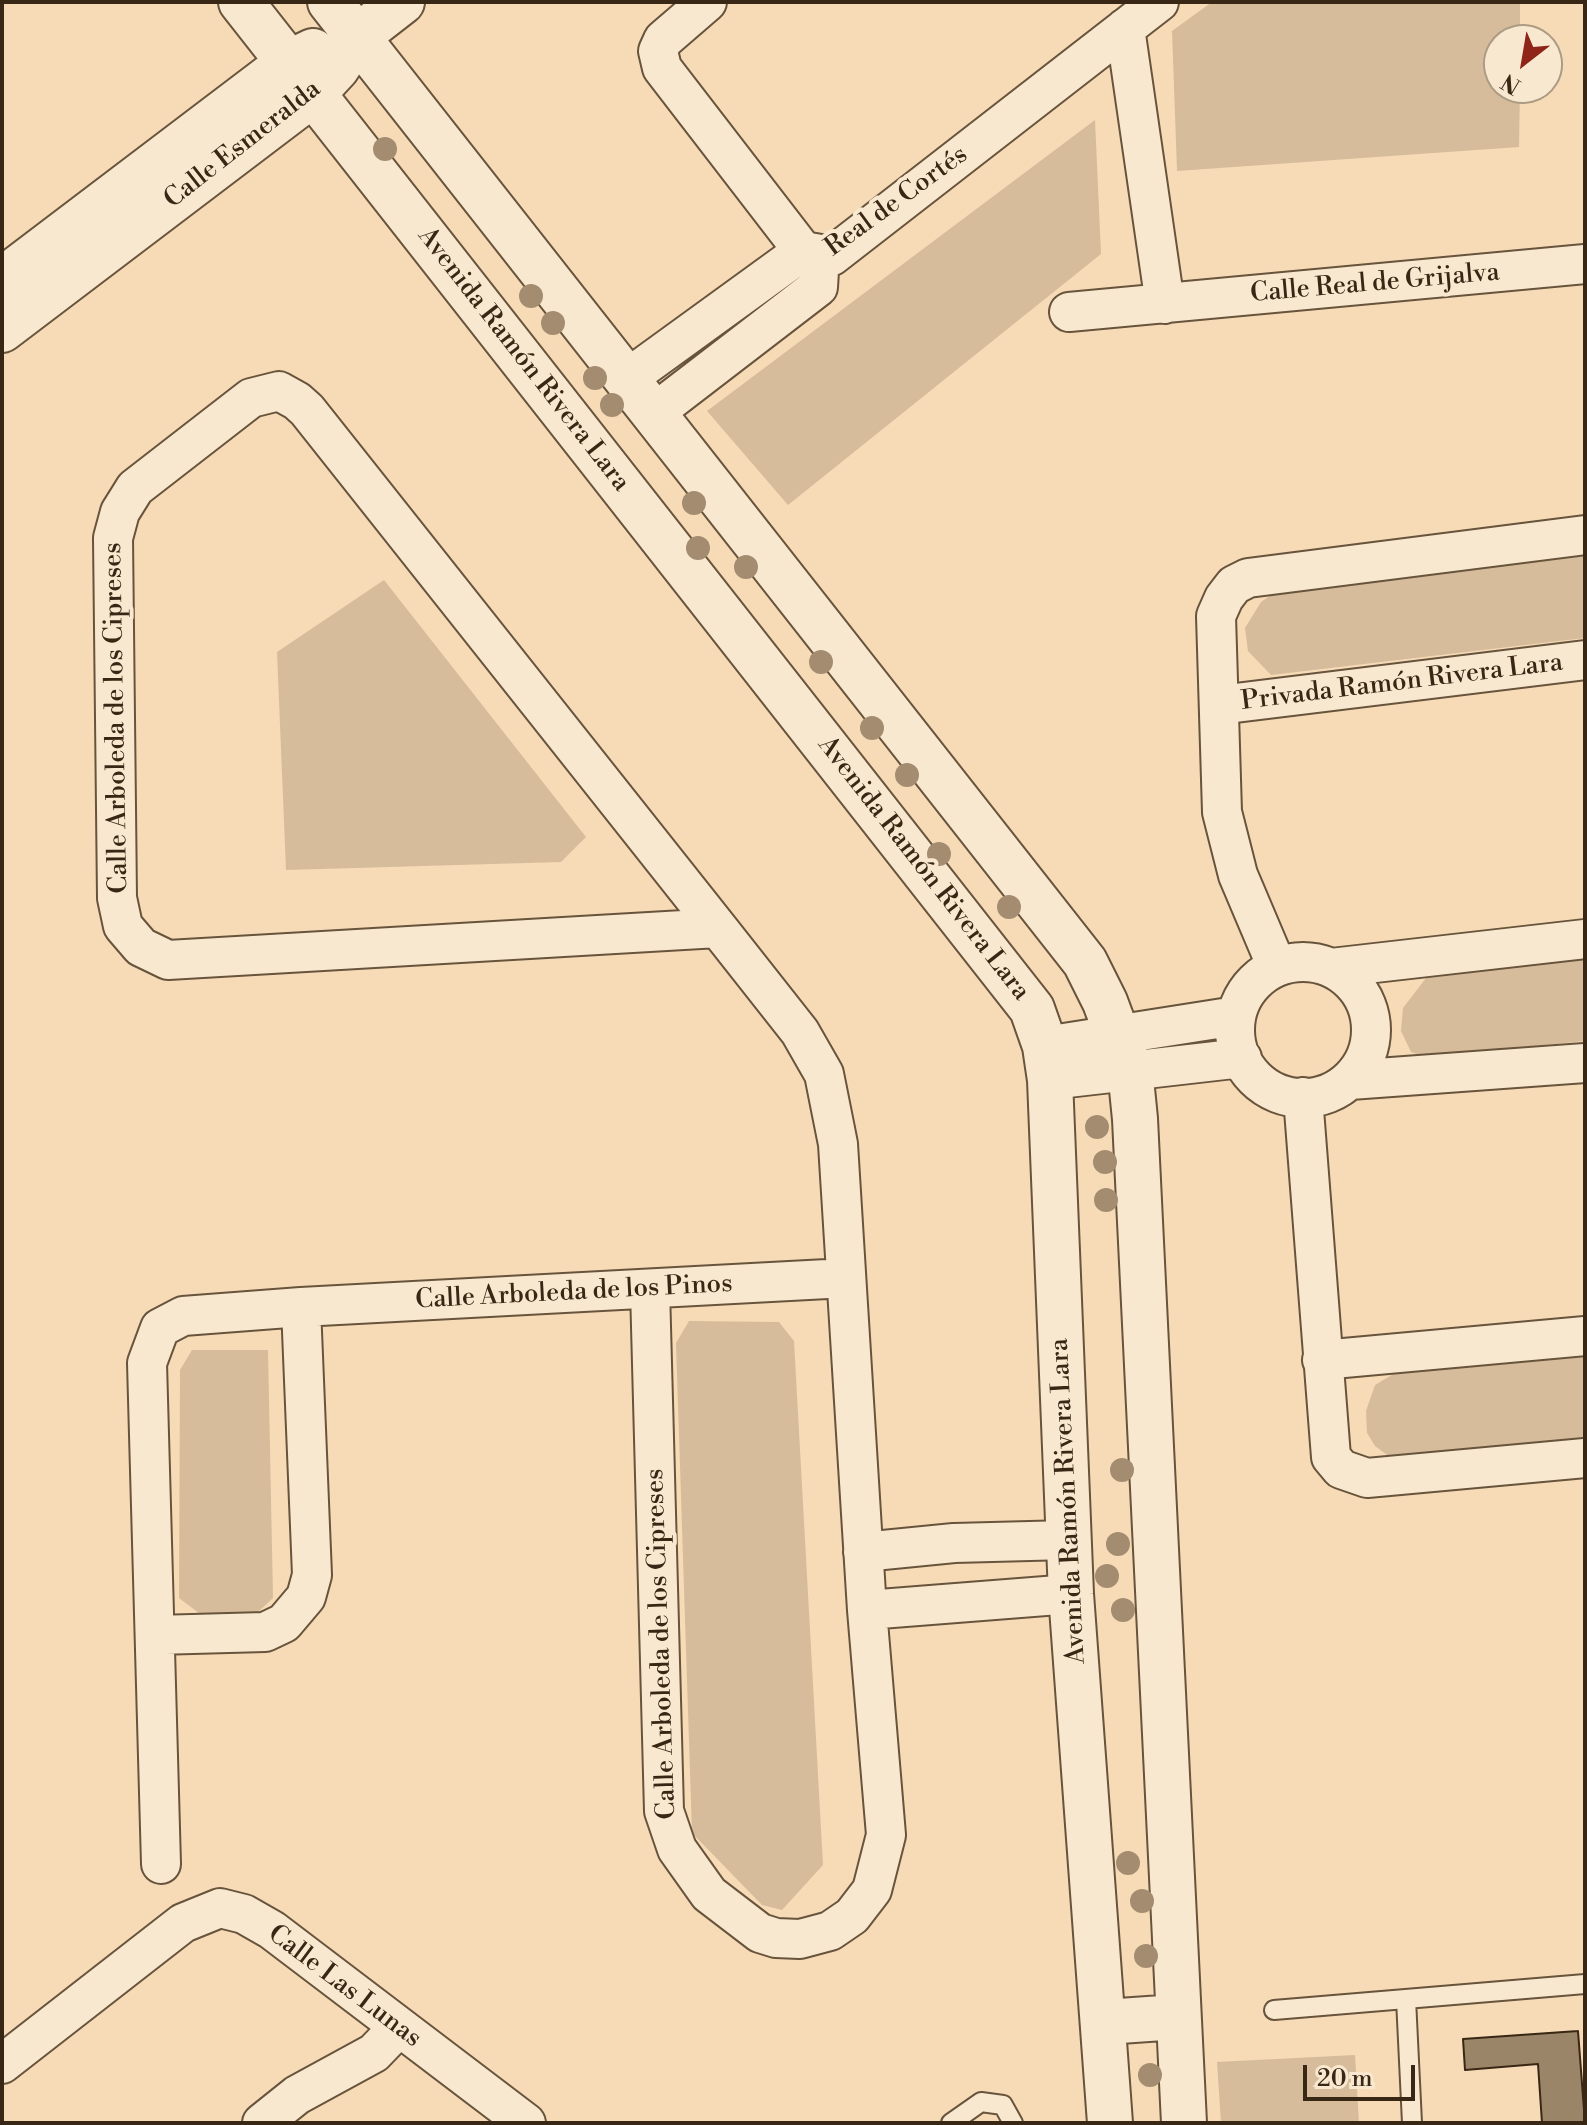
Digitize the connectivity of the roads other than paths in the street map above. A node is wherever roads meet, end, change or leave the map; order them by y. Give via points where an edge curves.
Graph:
1 (241, 2) edge
2 (330, 2) edge
3 (402, 2) edge
4 (707, 2) edge
5 (1159, 2) edge
6 (1125, 28) junction
7 (357, 37) junction
8 (301, 78) junction
9 (811, 253) junction
10 (1585, 264) edge
11 (2, 280) edge
12 (1165, 304) junction
13 (1069, 312) dead end
14 (2, 330) edge
15 (628, 378) junction
16 (654, 413) junction
17 (1585, 535) edge
18 (1585, 660) edge
19 (1219, 705) junction
20 (718, 928) junction
21 (1585, 939) edge
22 (1277, 967) junction
23 (1331, 968) junction
24 (1236, 1016) junction
25 (1124, 1053) junction
26 (1242, 1058) junction
27 (1048, 1063) junction
28 (1585, 1063) edge
29 (1350, 1080) junction
30 (1303, 1097) junction
31 (846, 1278) junction
32 (650, 1289) junction
33 (301, 1307) junction
34 (1585, 1336) edge
35 (1322, 1360) junction
36 (1585, 1458) edge
37 (1068, 1540) junction
38 (863, 1552) junction
39 (1071, 1594) junction
40 (867, 1610) junction
41 (156, 1635) junction
42 (161, 1864) dead end
43 (1585, 1984) edge
44 (1406, 1999) junction
45 (1274, 2010) dead end
46 (1177, 2017) junction
47 (1105, 2022) junction
48 (399, 2027) junction
49 (2, 2064) edge
50 (512, 2119) edge
51 (262, 2123) edge
52 (951, 2123) edge
53 (1013, 2123) edge
54 (1110, 2123) edge
55 (1184, 2123) edge
56 (1412, 2123) edge

1 - 8 street, Avenida Ramón Rivera Lara
2 - 7 street
3 - 7 street
4 - 9 street via 663,40 658,51 662,68
5 - 6 street, Real de Cortés
6 - 9 street, Real de Cortés via 832,256
6 - 12 street
7 - 8 street, Calle Esmeralda via 319,48
7 - 15 street
8 - 11 street, Calle Esmeralda
8 - 14 street, Calle Esmeralda
8 - 27 street, Avenida Ramón Rivera Lara via 1010,977 1032,1009
9 - 15 street, Real de Cortés
9 - 16 street, Real de Cortés via 818,287
10 - 12 street, Calle Real de Grijalva
12 - 13 street, Calle Real de Grijalva
15 - 16 street
16 - 25 street via 1085,962
17 - 19 street, Privada Ramón Rivera Lara via 1248,578 1234,585 1216,616
18 - 19 street, Privada Ramón Rivera Lara
19 - 22 street, Privada Ramón Rivera Lara via 1222,812 1238,875
20 - 20 street, Calle Arboleda de los Cipreses via 297,401 279,391 251,398 135,488 120,512 113,538 117,898 123,926 141,947 168,960
20 - 31 street, Calle Arboleda de los Cipreses via 800,1032 824,1074 838,1144
21 - 23 street
22 - 23 street via 1314,963
22 - 24 street via 1251,987
23 - 29 street via 1359,992 1371,1026 1370,1044
24 - 25 street
24 - 26 street
25 - 26 street
25 - 27 street
25 - 46 street via 1137,1151
26 - 30 street via 1267,1087
27 - 37 street, Avenida Ramón Rivera Lara
28 - 29 street
29 - 30 street via 1321,1095
30 - 35 street
31 - 32 street, Calle Arboleda de los Pinos
31 - 38 street, Calle Arboleda de los Cipreses
32 - 33 street, Calle Arboleda de los Pinos
32 - 40 street, Calle Arboleda de los Cipreses via 664,1811 677,1849 709,1894 760,1933 776,1938 800,1939 830,1931 852,1916 872,1890 886,1835
33 - 41 street, Calle Arboleda de los Pinos via 183,1316 160,1328 152,1344 147,1363
33 - 41 street via 312,1575 306,1597 284,1623 265,1632
34 - 35 street
35 - 36 street via 1331,1457 1352,1474 1367,1478
37 - 38 street
37 - 39 street, Avenida Ramón Rivera Lara
38 - 40 street, Calle Arboleda de los Cipreses
39 - 40 street
39 - 47 street, Avenida Ramón Rivera Lara
41 - 42 street, Calle Arboleda de los Pinos
43 - 44 lane
44 - 45 lane
44 - 56 lane
46 - 47 street
46 - 55 street
47 - 54 street, Avenida Ramón Rivera Lara
48 - 49 street, Calle Las Lunas via 272,1930 220,1908 183,1923
48 - 50 street, Calle Las Lunas
48 - 51 street via 374,2053 297,2095
52 - 53 lane via 981,2102 1003,2105

